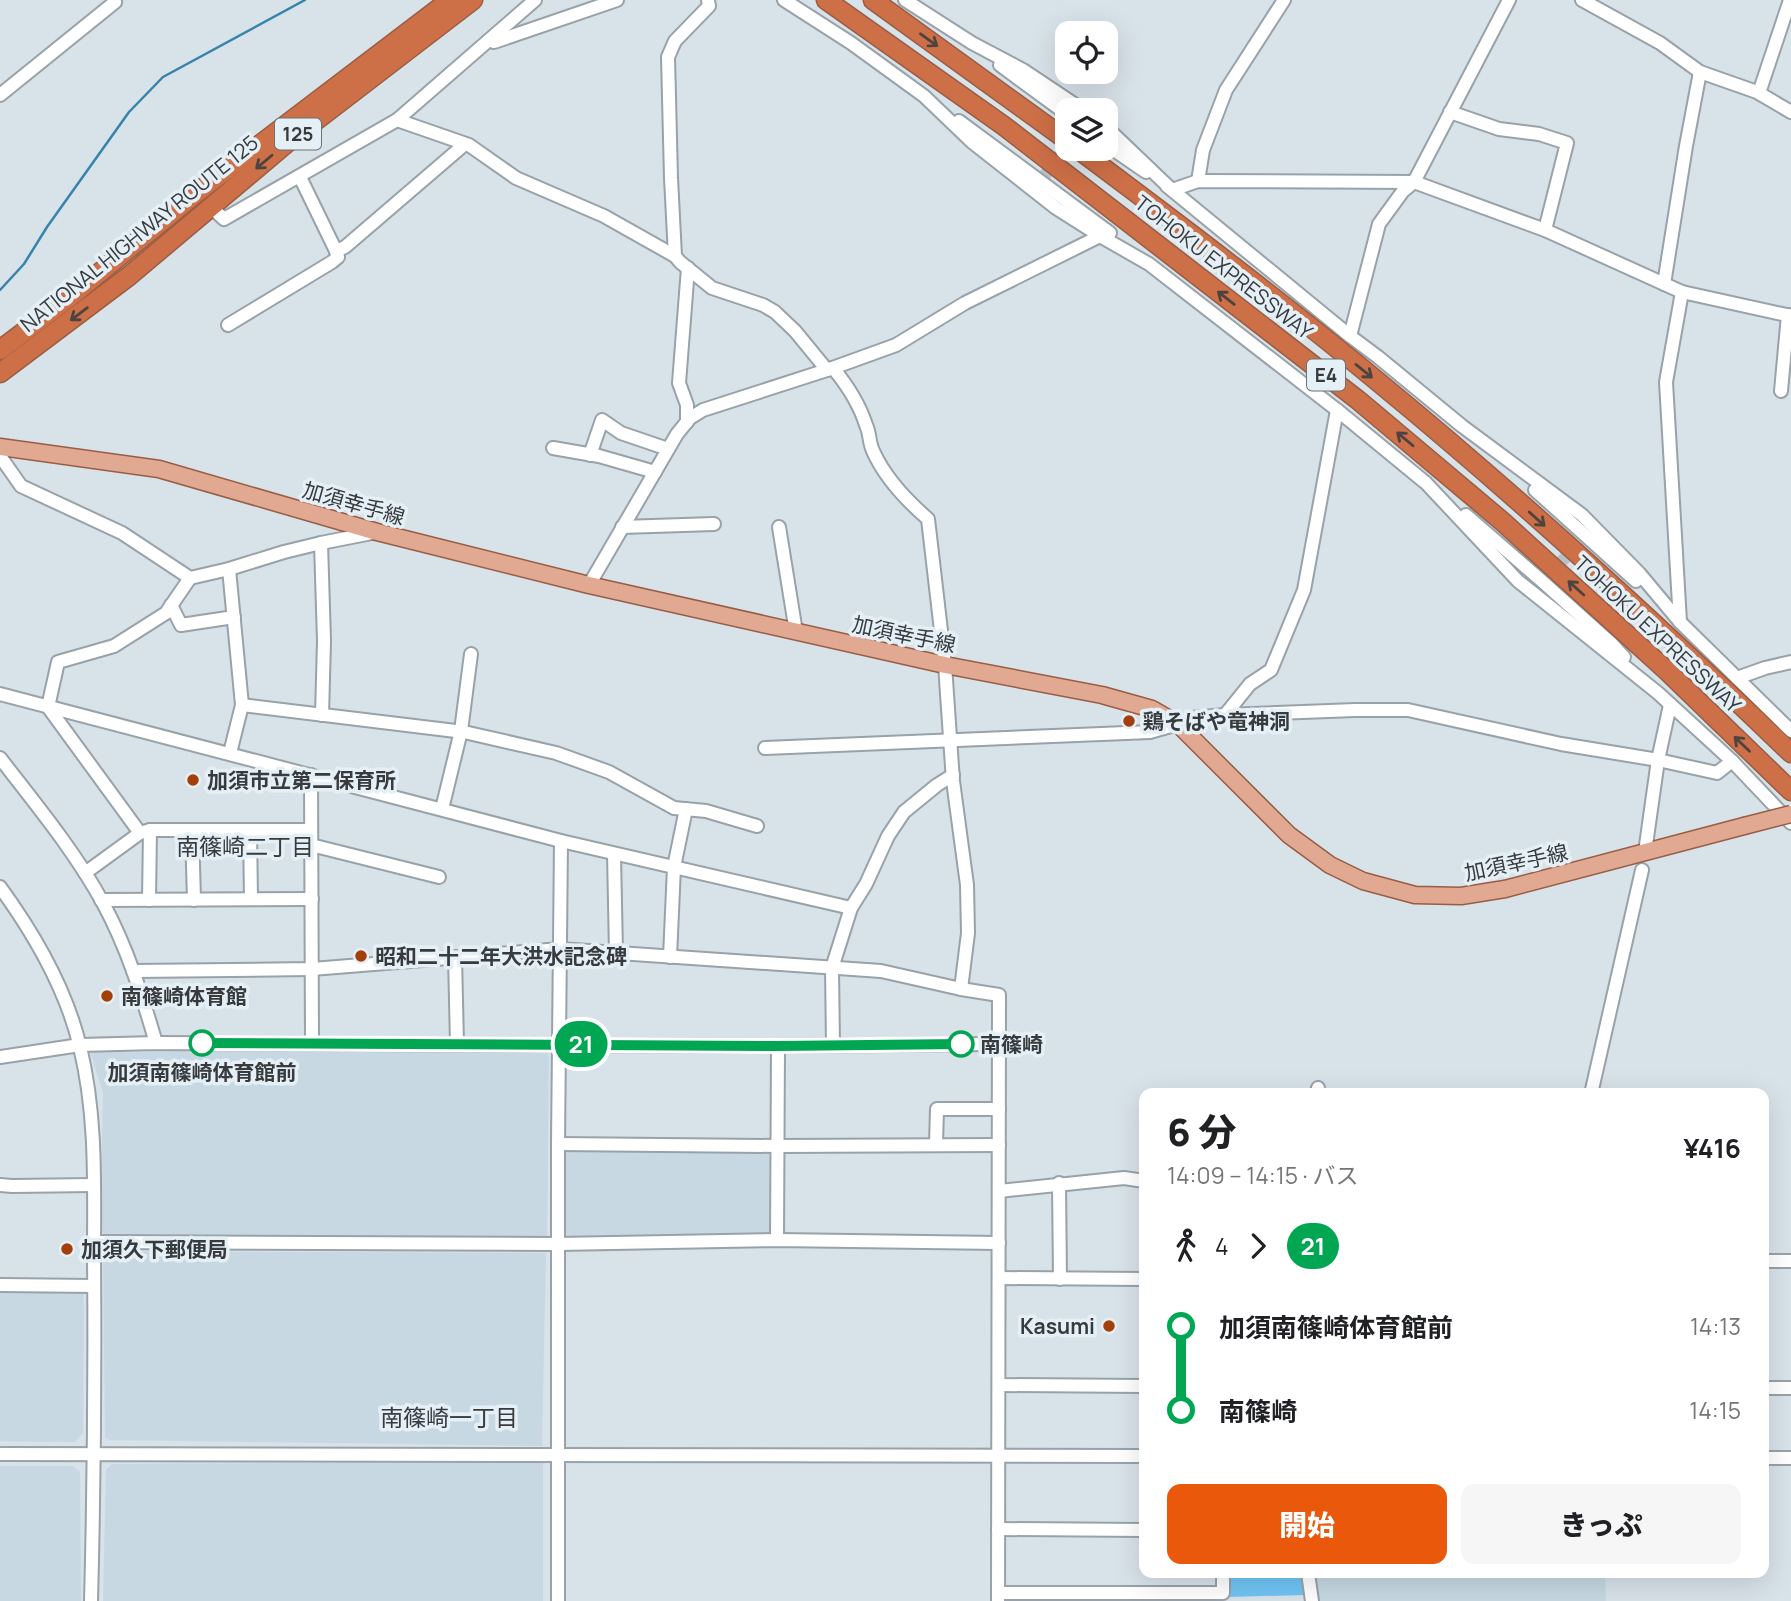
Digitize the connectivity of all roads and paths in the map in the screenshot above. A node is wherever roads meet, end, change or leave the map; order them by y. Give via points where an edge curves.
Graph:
1 (114, 0) edge
2 (450, 0) edge
3 (473, 0) edge
4 (535, 0) edge
5 (617, 0) edge
6 (708, 0) edge
7 (784, 0) edge
8 (826, 0) edge
9 (873, 0) edge
10 (905, 0) edge
11 (1284, 0) edge
12 (1508, 0) edge
13 (1583, 0) edge
14 (1790, 0) edge
15 (972, 43) junction
16 (487, 44) junction
17 (1700, 72) junction
18 (1759, 93) junction
19 (0, 95) edge
20 (924, 96) junction
21 (1065, 98) edge
22 (1055, 105) edge
23 (1450, 112) junction
24 (1791, 112) edge
25 (397, 120) junction
26 (1055, 132) edge
27 (1118, 138) edge
28 (465, 144) junction
29 (1118, 153) edge
30 (1094, 161) edge
31 (300, 177) junction
32 (1198, 181) junction
33 (1414, 182) junction
34 (1172, 190) junction
35 (199, 191) junction
36 (211, 207) junction
37 (1545, 230) junction
38 (1103, 233) junction
39 (336, 251) junction
40 (676, 256) junction
41 (688, 268) junction
42 (1664, 284) junction
43 (1682, 292) junction
44 (1790, 316) edge
45 (228, 325) dead end
46 (1350, 335) junction
47 (0, 337) edge
48 (0, 350) edge
49 (830, 369) junction
50 (0, 373) edge
51 (1781, 391) dead end
52 (1337, 410) junction
53 (687, 422) junction
54 (0, 447) edge
55 (553, 448) dead end
56 (668, 449) junction
57 (590, 455) junction
58 (0, 456) edge
59 (1503, 457) junction
60 (655, 472) junction
61 (1426, 483) junction
62 (715, 524) dead end
63 (622, 527) junction
64 (779, 527) dead end
65 (377, 532) junction
66 (321, 543) junction
67 (229, 569) junction
68 (190, 578) junction
69 (589, 585) junction
70 (171, 605) junction
71 (234, 617) junction
72 (1680, 622) junction
73 (796, 632) junction
74 (471, 654) dead end
75 (1791, 662) edge
76 (945, 666) junction
77 (1737, 678) junction
78 (1658, 693) junction
79 (0, 694) edge
80 (242, 705) junction
81 (1670, 705) junction
82 (48, 707) junction
83 (322, 715) junction
84 (1225, 715) junction
85 (1178, 724) junction
86 (461, 731) junction
87 (1791, 731) edge
88 (951, 740) junction
89 (765, 748) dead end
90 (230, 753) junction
91 (1791, 753) edge
92 (0, 758) edge
93 (1658, 760) junction
94 (1732, 761) junction
95 (13, 774) junction
96 (311, 775) junction
97 (953, 775) junction
98 (0, 781) edge
99 (1791, 791) edge
100 (442, 809) junction
101 (687, 809) junction
102 (1791, 814) edge
103 (1791, 823) edge
104 (757, 826) dead end
105 (192, 830) junction
106 (250, 830) junction
107 (312, 830) junction
108 (145, 831) junction
109 (561, 841) junction
110 (312, 845) junction
111 (1646, 845) dead end
112 (614, 854) junction
113 (674, 867) junction
114 (1642, 870) dead end
115 (85, 873) junction
116 (439, 877) dead end
117 (0, 887) edge
118 (312, 899) junction
119 (101, 900) junction
120 (149, 900) junction
121 (194, 900) junction
122 (251, 900) junction
123 (851, 908) junction
124 (560, 949) junction
125 (615, 953) junction
126 (455, 957) junction
127 (670, 957) junction
128 (832, 968) junction
129 (312, 970) junction
130 (133, 971) junction
131 (961, 989) junction
132 (156, 1043) junction
133 (312, 1043) junction
134 (457, 1044) junction
135 (561, 1044) junction
136 (999, 1044) junction
137 (80, 1045) junction
138 (833, 1045) junction
139 (778, 1046) junction
140 (1, 1055) edge
141 (1592, 1088) edge
142 (999, 1109) junction
143 (558, 1144) junction
144 (936, 1144) junction
145 (999, 1145) junction
146 (776, 1146) junction
147 (1139, 1180) edge
148 (1059, 1183) junction
149 (0, 1185) edge
150 (94, 1185) junction
151 (999, 1191) junction
152 (776, 1240) junction
153 (94, 1242) junction
154 (999, 1243) junction
155 (558, 1244) junction
156 (1769, 1261) edge
157 (1791, 1261) edge
158 (999, 1278) junction
159 (1060, 1279) junction
160 (1139, 1279) edge
161 (0, 1285) edge
162 (94, 1286) junction
163 (999, 1385) junction
164 (1139, 1386) edge
165 (1769, 1388) edge
166 (1791, 1388) edge
167 (0, 1454) edge
168 (94, 1455) junction
169 (558, 1455) junction
170 (999, 1455) junction
171 (1139, 1456) edge
172 (1769, 1458) edge
173 (1791, 1458) edge
174 (998, 1529) junction
175 (1139, 1530) edge
176 (1223, 1578) edge
177 (1309, 1578) edge
178 (998, 1597) edge
179 (1147, 1597) edge
180 (91, 1601) edge
181 (558, 1601) edge
182 (1312, 1601) edge

1 - 19 street
2 - 35 highway, NATIONAL HIGHWAY ROUTE 125 / 125
3 -> 36 highway, NATIONAL HIGHWAY ROUTE 125 / 125
4 - 16 street
5 - 16 street
6 - 40 street via 709,6 676,41 668,57
7 - 20 street
99 -> 8 highway, TOHOKU EXPRESSWAY / E4 via 1667,670 1358,400 1004,126
9 -> 26 highway
10 - 15 street
11 - 32 street via 1226,90 1203,150
12 - 23 street
13 - 17 street via 1660,43
14 - 18 street
15 - 21 street
15 - 22 street
16 - 25 street
17 - 18 street
17 - 42 street
18 - 24 street
20 - 38 street via 1043,178
20 - 38 street via 972,142 1056,208
23 - 33 street
23 - 37 street via 1499,129 1567,143
25 - 28 street
25 - 31 street
27 - 34 street
28 - 39 street
28 - 40 street via 516,178 604,216
29 - 34 street
30 -> 91 highway, TOHOKU EXPRESSWAY / E4 via 1257,285 1468,458 1685,651
31 - 36 street via 224,219
31 - 39 street
32 - 33 street
32 - 34 street
33 - 37 street
33 - 46 street via 1379,223
34 - 46 street
35 - 47 highway
35 - 48 highway, NATIONAL HIGHWAY ROUTE 125 / 125
36 -> 50 highway, NATIONAL HIGHWAY ROUTE 125 / 125 via 129,276
37 - 42 street
38 - 49 street via 965,303 895,345
38 - 52 street
39 - 45 street via 338,257 332,262
40 - 41 street
41 - 49 street via 712,288 775,312
41 - 53 street via 679,383
42 - 43 street
43 - 44 street
43 - 72 street via 1666,382
44 - 51 street
46 - 59 street
49 - 53 street via 702,410
49 - 76 street via 853,395 882,468 904,498 928,519
52 - 61 street
52 - 84 street via 1304,590 1271,670 1250,684
53 - 56 street
54 - 65 main road, 加須幸手線 via 159,469
55 - 57 street
56 - 57 street via 621,433 602,420
56 - 60 street
57 - 60 street
58 - 68 street via 21,486 122,533
59 - 72 street
59 - 72 street via 1583,515
60 - 63 street
61 - 78 street via 1544,580
61 - 78 street via 1518,582
62 - 63 street
63 - 69 street
64 - 73 street
65 - 66 street
65 - 69 main road, 加須幸手線
66 - 67 street
66 - 83 street
67 - 68 street
67 - 71 street
68 - 70 street
69 - 73 main road, 加須幸手線
70 - 71 street via 181,625
70 - 82 street via 166,613 114,646 58,662
71 - 80 street
72 - 77 street
73 - 76 main road, 加須幸手線
74 - 86 street
75 - 77 street
76 - 85 main road, 加須幸手線 via 1102,695 1152,709
76 - 88 street
77 - 87 street
78 - 81 street
79 - 82 street
80 - 83 street
80 - 90 street
81 - 93 street
81 - 94 street
82 - 90 street
82 - 108 street
83 - 86 street
84 - 85 street
84 - 93 street via 1408,710
85 - 88 street via 1150,732
85 - 102 main road, 加須幸手線, bridge via 1289,835 1330,865 1363,881 1415,895 1461,896 1505,889
86 - 100 street
86 - 101 street via 556,753
88 - 89 street
88 - 97 street
90 - 96 street
92 - 95 street
93 - 94 street via 1717,772
93 - 111 street
94 - 103 street
95 - 98 street
95 - 115 street
96 - 100 street
96 - 107 street
97 - 123 street via 904,812
97 - 131 street via 967,886 968,933
100 - 109 street
101 - 104 street
101 - 113 street
105 - 106 street
105 - 108 street
105 - 121 street
106 - 107 street
106 - 122 street
107 - 110 street
108 - 115 street
108 - 120 street
109 - 112 street
109 - 124 street
110 - 116 street
110 - 118 street
112 - 113 street
112 - 125 street
113 - 123 street
113 - 127 street
114 - 141 street
115 - 119 street
117 - 137 street via 53,972
118 - 122 street
118 - 129 street
119 - 120 street
119 - 130 street
120 - 121 street
121 - 122 street
123 - 128 street
124 - 125 street
124 - 126 street
124 - 135 street
125 - 127 street
126 - 129 street
126 - 134 street
127 - 128 street
128 - 131 street via 881,971
128 - 138 street
129 - 130 street
129 - 133 street
130 - 132 street
131 - 136 street via 999,995
132 - 133 street
132 - 137 street
133 - 134 street
134 - 135 street
135 - 139 street
135 - 143 street
136 - 138 street
136 - 142 street
137 - 140 street
137 - 150 street via 92,1113
138 - 139 street
139 - 146 street
142 - 144 street via 937,1109
142 - 145 street
143 - 146 street
143 - 155 street
144 - 145 street
144 - 146 street
145 - 151 street
146 - 152 street
147 - 148 street
148 - 151 street
148 - 159 street
149 - 150 street
150 - 153 street
151 - 154 street
152 - 154 street
152 - 155 street
153 - 155 street
153 - 162 street
154 - 158 street
155 - 169 street
156 - 157 street
158 - 159 street
158 - 163 street
159 - 160 street
161 - 162 street
162 - 168 street
163 - 164 street
163 - 170 street
165 - 166 street
167 - 168 street
168 - 169 street
168 - 180 street
169 - 170 street
169 - 181 street
170 - 171 street
170 - 174 street
172 - 173 street
174 - 175 street
174 - 178 street
176 - 179 street via 1223,1593
177 - 182 street
178 - 179 street

